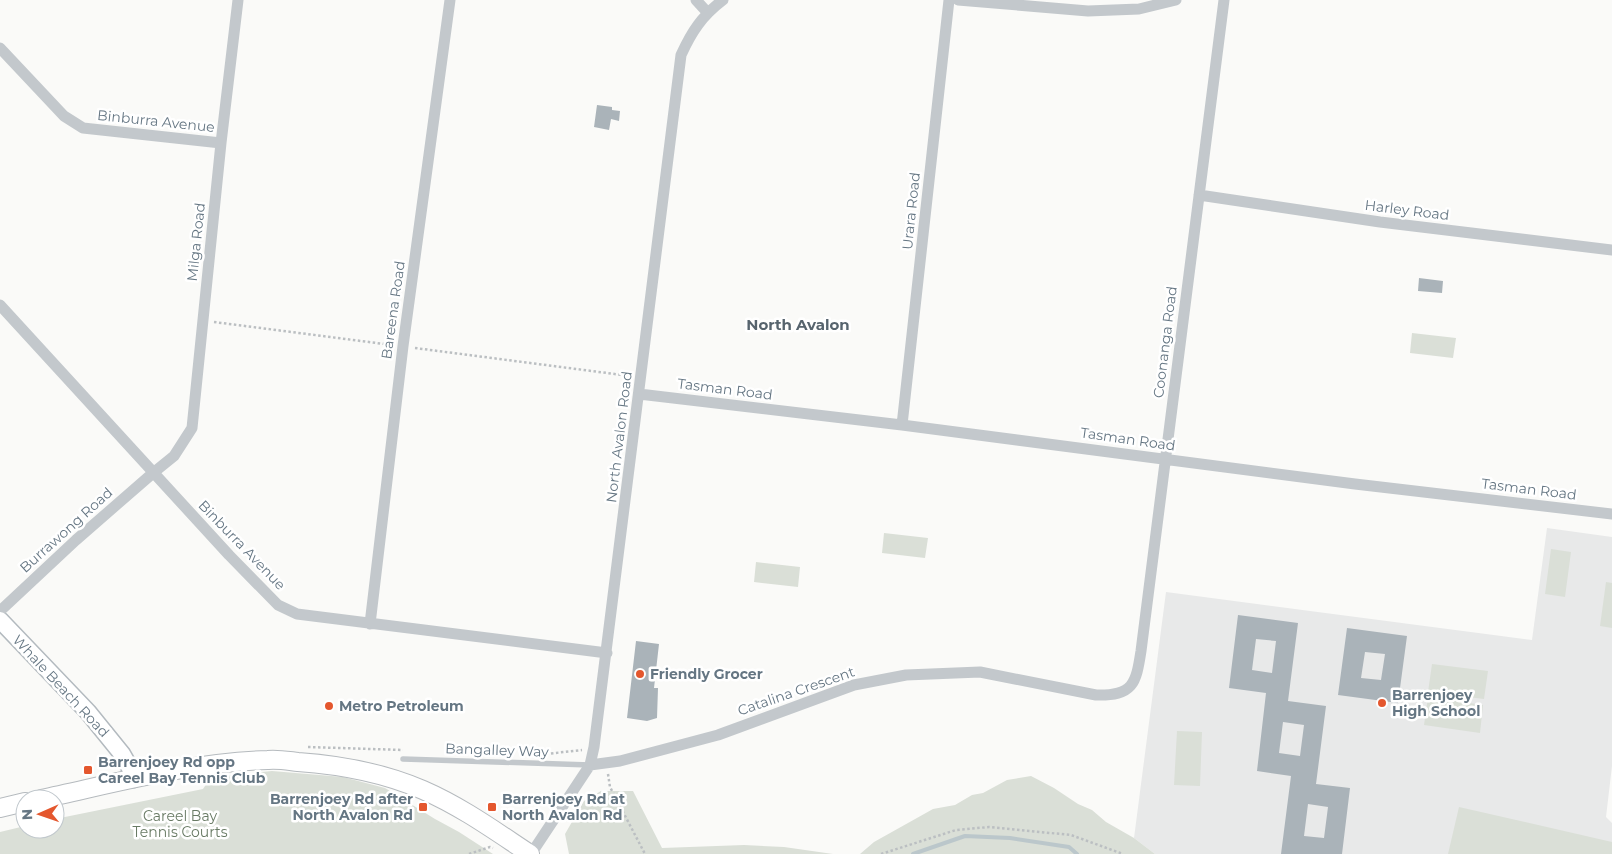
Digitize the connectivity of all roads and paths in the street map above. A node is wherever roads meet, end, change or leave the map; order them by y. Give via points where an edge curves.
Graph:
1 (238, 0) edge
2 (450, 0) edge
3 (696, 0) edge
4 (724, 0) edge
5 (950, 0) edge
6 (958, 0) edge
7 (1176, 0) edge
8 (1224, 0) edge
9 (707, 12) junction
10 (0, 48) edge
11 (221, 143) junction
12 (1199, 195) junction
13 (1612, 250) edge
14 (0, 305) edge
15 (203, 321) junction
16 (404, 346) junction
17 (641, 378) junction
18 (639, 394) junction
19 (902, 425) junction
20 (1165, 460) junction
21 (153, 473) junction
22 (1612, 514) edge
23 (0, 611) edge
24 (0, 620) edge
25 (370, 624) junction
26 (607, 654) junction
27 (1131, 687) joint
28 (301, 747) dead end
29 (594, 747) junction
30 (407, 750) dead end
31 (543, 754) dead end
32 (403, 758) dead end
33 (607, 763) junction
34 (590, 766) junction
35 (133, 779) junction
36 (65, 794) edge
37 (15, 804) edge
38 (0, 808) edge
39 (496, 849) dead end
40 (470, 854) edge
41 (531, 854) edge
42 (646, 854) edge
43 (880, 854) edge
44 (1123, 854) edge

1 - 11 street, Milga Road
2 - 16 street, Bareena Road
3 - 9 street
4 - 9 street, North Avalon Road
5 - 19 street, Urara Road
6 - 7 street via 1088,11 1139,8
8 - 12 street, Coonanga Road
9 - 17 street, North Avalon Road via 689,37 682,55
10 - 11 street, Binburra Avenue via 64,116 83,128
11 - 15 street, Milga Road
12 - 13 street, Harley Road via 1380,222
12 - 20 street, Coonanga Road
14 - 21 street, Binburra Avenue
15 - 16 path
15 - 21 street, Milga Road via 192,428 174,456
16 - 17 path
16 - 25 street, Bareena Road
17 - 18 street, North Avalon Road
18 - 19 street, Tasman Road
18 - 26 street, North Avalon Road
19 - 20 street, Tasman Road
20 - 22 street, Tasman Road
20 - 27 street, Coonanga Road via 1138,675
21 - 23 street, Burrawong Road
21 - 25 street, Binburra Avenue via 278,605 297,614
24 - 35 main road, Whale Beach Road via 88,712 122,754
25 - 26 street, Binburra Avenue
26 - 29 street, North Avalon Road
27 - 33 street, Catalina Crescent via 1115,696 1096,695 980,672 906,675 854,685 718,735
28 - 30 path
29 - 31 path
29 - 34 street, North Avalon Road
32 - 34 lane, Bangalley Way
33 - 34 street, Catalina Crescent
33 - 42 path via 610,788
34 - 41 street, North Avalon Road
35 - 36 main road
35 - 41 main road via 217,764 270,759 329,764 373,773 422,790 463,810
37 - 38 main road
39 - 40 path via 490,847
43 - 44 path via 956,830 989,827 1071,835

